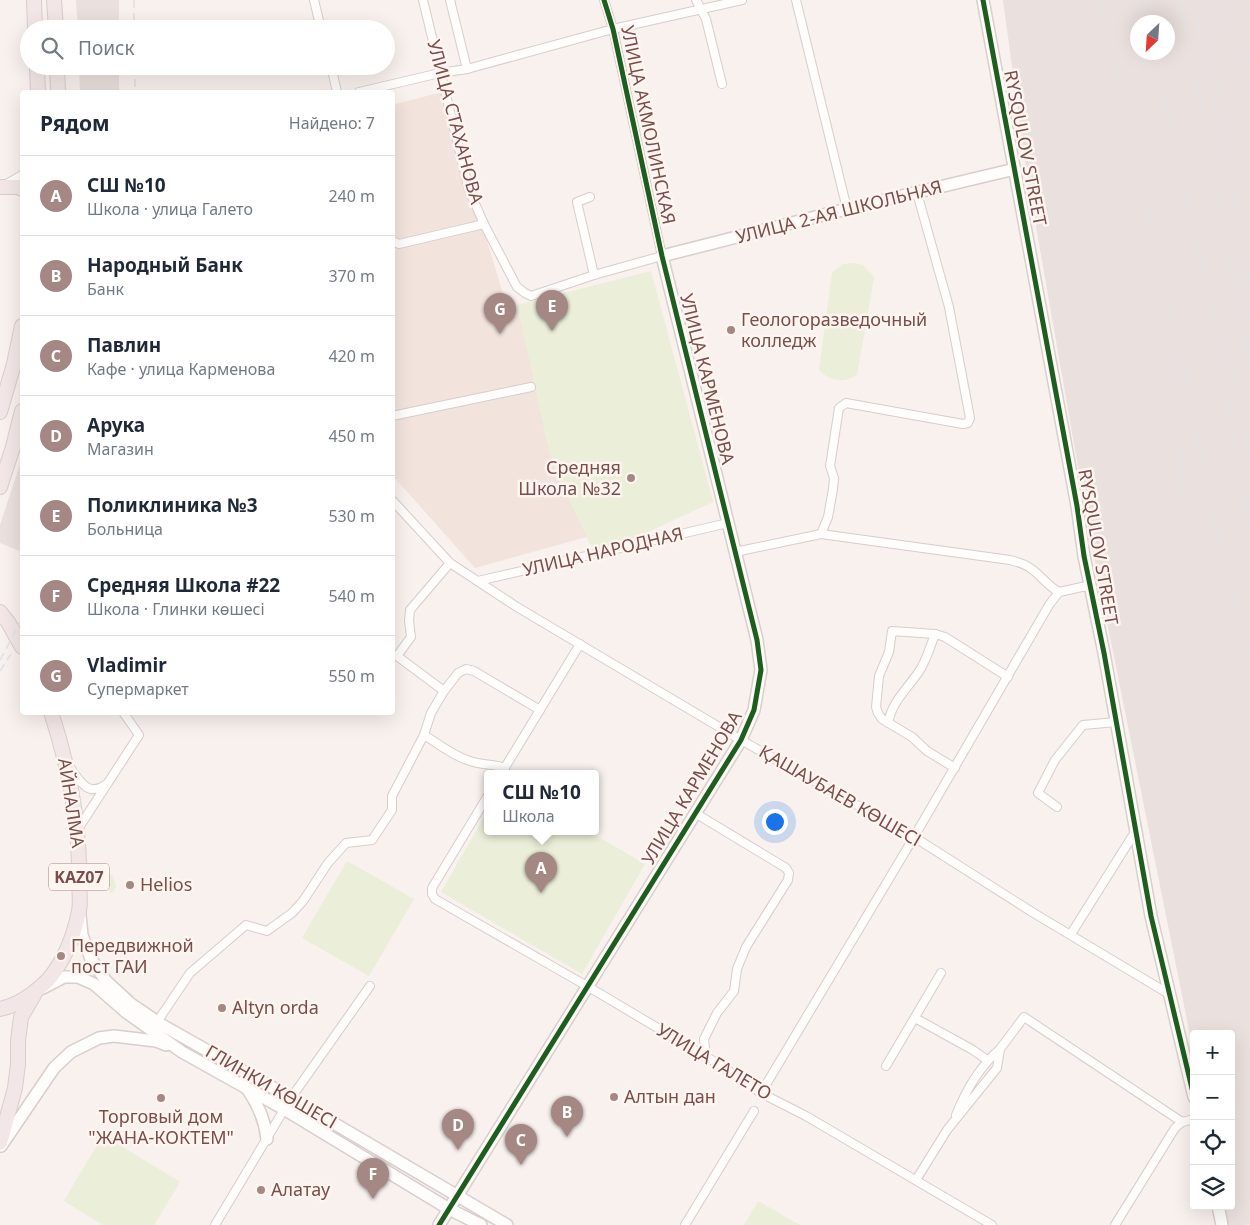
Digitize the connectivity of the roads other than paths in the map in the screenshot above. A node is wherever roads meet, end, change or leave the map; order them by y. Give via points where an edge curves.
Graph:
1 (34, 0) edge
2 (54, 0) edge
3 (314, 0) edge
4 (423, 0) edge
5 (450, 0) edge
6 (604, 0) edge
7 (696, 0) edge
8 (742, 0) edge
9 (796, 0) edge
10 (984, 0) edge
11 (700, 10) junction
12 (35, 20) edge
13 (55, 20) edge
14 (319, 20) edge
15 (613, 29) junction
16 (467, 69) junction
17 (440, 73) junction
18 (37, 75) edge
19 (57, 75) edge
20 (333, 75) edge
21 (722, 84) dead end
22 (38, 90) edge
23 (58, 90) edge
24 (337, 90) edge
25 (368, 90) edge
26 (1015, 169) junction
27 (20, 176) edge
28 (0, 188) edge
29 (20, 188) edge
30 (916, 193) junction
31 (590, 197) dead end
32 (847, 209) junction
33 (484, 224) junction
34 (395, 242) edge
35 (662, 256) junction
36 (594, 275) junction
37 (20, 336) edge
38 (531, 387) dead end
39 (0, 412) edge
40 (395, 415) edge
41 (20, 419) edge
42 (0, 487) edge
43 (395, 503) edge
44 (728, 523) junction
45 (821, 534) junction
46 (735, 552) junction
47 (450, 562) junction
48 (478, 581) junction
49 (1091, 585) junction
50 (1057, 595) junction
51 (0, 612) edge
52 (935, 634) junction
53 (20, 643) edge
54 (580, 644) junction
55 (1008, 677) junction
56 (444, 691) junction
57 (540, 710) junction
58 (52, 715) edge
59 (125, 715) edge
60 (1116, 722) junction
61 (888, 723) junction
62 (424, 735) junction
63 (741, 740) junction
64 (65, 761) junction
65 (955, 768) junction
66 (500, 770) edge
67 (504, 770) edge
68 (109, 782) junction
69 (484, 802) edge
70 (1057, 807) dead end
71 (695, 813) junction
72 (78, 829) junction
73 (1135, 832) junction
74 (914, 838) junction
75 (79, 910) junction
76 (1071, 934) junction
77 (941, 973) dead end
78 (370, 986) dead end
79 (587, 986) junction
80 (36, 992) junction
81 (1170, 994) junction
82 (0, 1009) edge
83 (914, 1018) junction
84 (157, 1022) junction
85 (1000, 1049) junction
86 (182, 1052) junction
87 (706, 1057) junction
88 (987, 1060) junction
89 (886, 1066) dead end
90 (1190, 1080) edge
91 (247, 1089) junction
92 (761, 1093) junction
93 (291, 1098) junction
94 (284, 1109) junction
95 (754, 1111) dead end
96 (1190, 1120) edge
97 (954, 1122) junction
98 (1182, 1122) junction
99 (268, 1139) junction
100 (0, 1145) edge
101 (916, 1180) junction
102 (456, 1195) junction
103 (448, 1208) junction
104 (1219, 1210) edge
105 (216, 1225) edge
106 (439, 1225) edge
107 (480, 1225) edge
108 (507, 1225) edge
109 (686, 1225) edge
110 (992, 1225) edge
111 (1116, 1225) edge
112 (1222, 1225) edge

1 - 12 highway
2 - 13 highway
3 - 14 street
4 - 17 street, УЛИЦА СТАХАНОВА
5 - 16 street
6 - 15 street, УЛИЦА АКМОЛИНСКАЯ
7 - 11 street
8 - 11 street
9 - 32 street
10 - 26 street, RYSQULOV STREET
11 - 15 street
11 - 21 street via 706,19
15 - 16 street
15 - 35 street, УЛИЦА АКМОЛИНСКАЯ
16 - 17 street
17 - 25 street
17 - 33 street, УЛИЦА СТАХАНОВА via 469,190
18 - 22 highway
19 - 23 highway
20 - 24 street
26 - 30 street, УЛИЦА 2-АЯ ШКОЛЬНАЯ
26 - 49 street, RYSQULOV STREET
27 - 28 street
28 - 29 highway
30 - 32 street, УЛИЦА 2-АЯ ШКОЛЬНАЯ
30 - 45 street via 949,307 970,418 963,424 842,404 830,466 833,489
31 - 36 street via 577,202
32 - 35 street, УЛИЦА 2-АЯ ШКОЛЬНАЯ
33 - 34 street
33 - 36 street, УЛИЦА СТАХАНОВА via 517,287 524,293 531,296
35 - 36 street
35 - 44 street, УЛИЦА КАРМЕНОВА
37 - 39 highway
38 - 40 street
41 - 42 highway
43 - 47 street, ҚАШАУБАЕВ КӨШЕСІ
44 - 46 street, УЛИЦА КАРМЕНОВА
44 - 48 street, УЛИЦА НАРОДНАЯ
45 - 46 street
45 - 50 street via 1019,562 1033,570
46 - 63 street, УЛИЦА КАРМЕНОВА via 757,640 761,670 754,710
47 - 48 street, ҚАШАУБАЕВ КӨШЕСІ
47 - 56 street via 410,610 411,637 397,656
48 - 54 street, ҚАШАУБАЕВ КӨШЕСІ
49 - 50 street
49 - 60 street, RYSQULOV STREET
50 - 55 street
51 - 53 highway
52 - 55 street via 956,643
52 - 61 street via 926,659 890,711
52 - 61 street via 892,631 889,652 879,676 876,708
54 - 57 street
54 - 63 street, ҚАШАУБАЕВ КӨШЕСІ
55 - 65 street
56 - 57 street via 458,673 474,671
56 - 62 street via 431,713
57 - 67 street
58 - 64 highway, АЙНАЛМА / KAZ07
59 - 68 street via 139,735
60 - 70 street via 1083,726 1055,760 1038,793
60 - 73 street, RYSQULOV STREET
61 - 65 street
62 - 66 street via 470,761
62 - 84 street via 392,796 392,810 372,840 346,843 292,913 267,931 246,925 190,973
63 - 71 street, УЛИЦА КАРМЕНОВА
63 - 74 street, ҚАШАУБАЕВ КӨШЕСІ
64 - 68 street via 91,790
64 - 72 highway, АЙНАЛМА / KAZ07
65 - 74 street
68 - 72 street
69 - 79 street, УЛИЦА ГАЛЕТО via 432,888 432,894 435,899
71 - 79 street, УЛИЦА КАРМЕНОВА
71 - 87 street, УЛИЦА КАРМЕНОВА via 786,868 789,873 788,880 746,947 737,969 734,991 717,1013 704,1039
72 - 75 highway, АЙНАЛМА / KAZ07
73 - 76 street
73 - 81 street, RYSQULOV STREET
74 - 76 street, ҚАШАУБАЕВ КӨШЕСІ
74 - 92 street
75 - 80 highway, АЙНАЛМА / KAZ07 via 63,958 56,971
75 - 84 street, ГЛИНКИ КӨШЕСІ via 82,935 91,959 106,981
76 - 81 street, ҚАШАУБАЕВ КӨШЕСІ
77 - 83 street
78 - 93 street
79 - 87 street, УЛИЦА ГАЛЕТО
79 - 102 street, УЛИЦА КАРМЕНОВА
80 - 82 highway, АЙНАЛМА / KAZ07
80 - 86 street, ГЛИНКИ КӨШЕСІ via 64,977 78,976 94,984 126,1012
80 - 100 highway, KAZ07 via 22,1017 15,1088
81 - 90 street, RYSQULOV STREET
83 - 88 street
83 - 89 street
84 - 93 street, ГЛИНКИ КӨШЕСІ
85 - 88 street
85 - 97 street via 997,1068
85 - 98 street via 1024,1017
86 - 91 street, ГЛИНКИ КӨШЕСІ
86 - 100 street via 156,1041 114,1036 99,1038 71,1052 54,1068
87 - 92 street, УЛИЦА ГАЛЕТО
88 - 97 street via 968,1088
91 - 94 street, ГЛИНКИ КӨШЕСІ
91 - 99 street via 262,1113
92 - 101 street, УЛИЦА ГАЛЕТО
93 - 94 street
93 - 102 street, ГЛИНКИ КӨШЕСІ
94 - 99 street
94 - 103 street, ГЛИНКИ КӨШЕСІ
95 - 109 street
96 - 98 street
97 - 101 street
98 - 111 street via 1175,1128
99 - 105 street
101 - 110 street, УЛИЦА ГАЛЕТО
102 - 103 street, УЛИЦА КАРМЕНОВА
102 - 108 street, ГЛИНКИ КӨШЕСІ
103 - 106 street, УЛИЦА КАРМЕНОВА
103 - 107 street, ГЛИНКИ КӨШЕСІ
104 - 112 street

